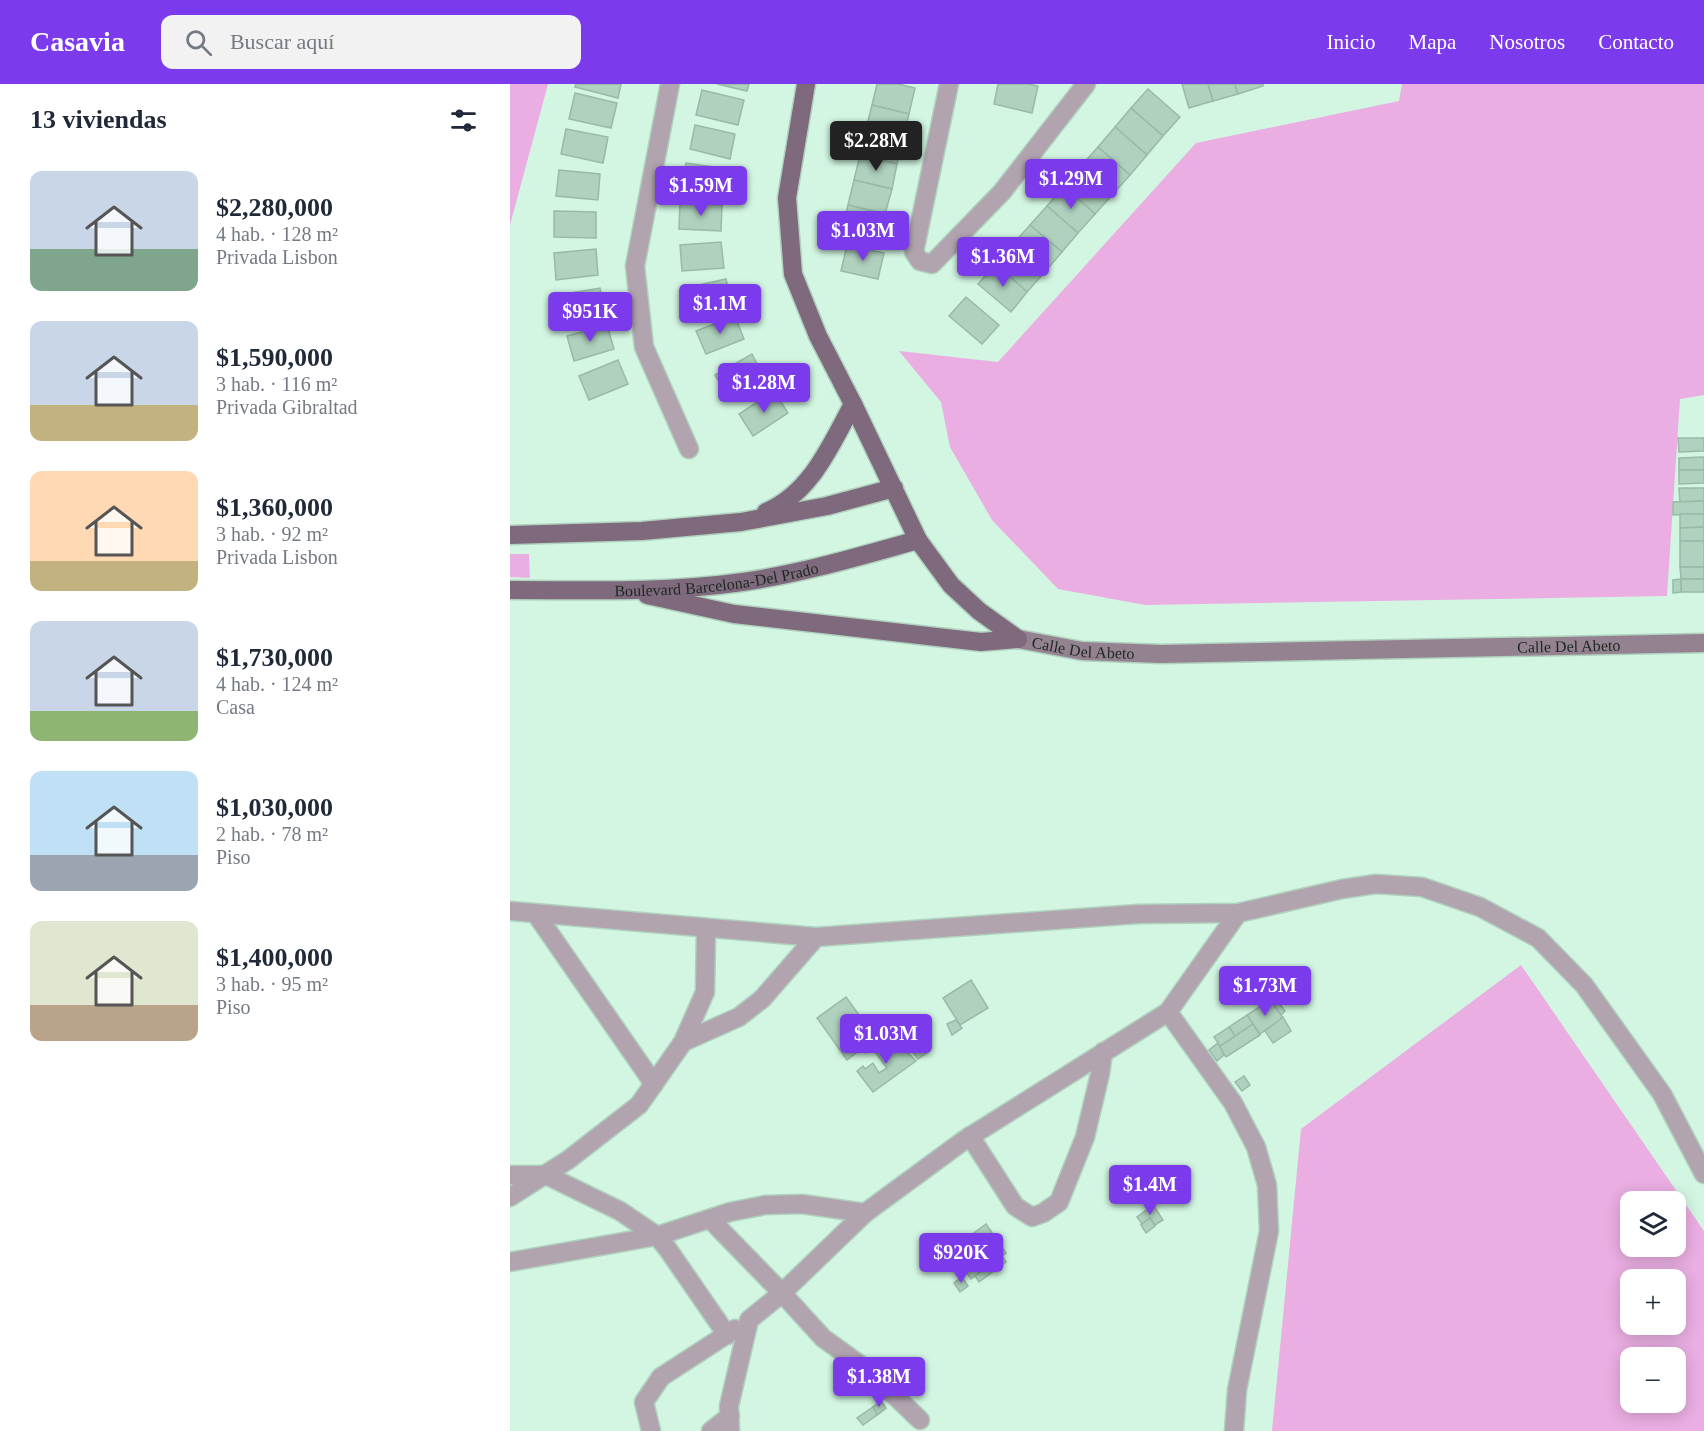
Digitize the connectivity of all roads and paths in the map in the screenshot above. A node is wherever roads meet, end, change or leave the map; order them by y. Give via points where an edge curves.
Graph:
1 (670, 84) edge
2 (806, 84) edge
3 (949, 84) edge
4 (1086, 84) edge
5 (853, 404) junction
6 (689, 449) dead end
7 (894, 488) junction
8 (741, 522) junction
9 (510, 535) edge
10 (918, 540) junction
11 (510, 590) edge
12 (624, 590) junction
13 (1018, 639) junction
14 (1704, 643) edge
15 (510, 911) edge
16 (1238, 913) junction
17 (536, 914) junction
18 (706, 928) junction
19 (816, 937) junction
20 (1168, 1012) junction
21 (683, 1042) junction
22 (1104, 1052) junction
23 (654, 1084) junction
24 (970, 1136) junction
25 (510, 1174) edge
26 (1704, 1174) edge
27 (546, 1175) junction
28 (510, 1197) edge
29 (865, 1213) junction
30 (710, 1219) junction
31 (657, 1236) junction
32 (510, 1262) edge
33 (782, 1293) junction
34 (749, 1320) junction
35 (727, 1335) junction
36 (920, 1419) dead end
37 (730, 1424) edge
38 (651, 1431) edge
39 (711, 1431) edge
40 (1234, 1431) edge

1 - 6 street via 635,266 644,347
2 - 5 main road, Calle Del Abeto via 788,198 793,274 818,336
3 - 4 street via 914,252 920,261 932,264 1002,192
5 - 7 main road, Calle Del Abeto
5 - 8 main road via 802,488 782,505
7 - 8 main road via 827,506
7 - 10 main road, Calle Del Abeto
8 - 9 main road via 642,531
10 - 12 main road, Boulevard Barcelona-Del Prado via 814,569 734,583
10 - 13 main road, Calle Del Abeto via 951,585
11 - 12 main road, Boulevard Barcelona-Del Prado
12 - 13 main road via 734,614 981,642
13 - 14 main road, Calle Del Abeto via 1082,651 1161,654
15 - 17 street
16 - 19 street via 1138,914
16 - 20 street
16 - 26 street via 1364,885 1422,887 1480,907 1538,938 1584,985 1662,1094
17 - 18 street
17 - 23 street
18 - 19 street
18 - 21 street via 705,992
19 - 21 street via 762,999 739,1017
20 - 22 street
20 - 40 street via 1233,1103 1256,1147 1267,1185 1269,1231 1237,1390
21 - 23 street
22 - 24 street
22 - 24 street via 1085,1137 1059,1202 1043,1213 1032,1217 1015,1206
23 - 27 street via 639,1105
24 - 29 street
25 - 27 street
27 - 28 street
27 - 31 street via 620,1211
29 - 30 street via 801,1204 765,1205
29 - 33 street
30 - 31 street
30 - 33 street
31 - 32 street
31 - 35 street
33 - 34 street
33 - 36 street via 823,1338 870,1372
34 - 35 street
34 - 37 street via 729,1406
35 - 38 street via 661,1377 644,1402
37 - 39 street

